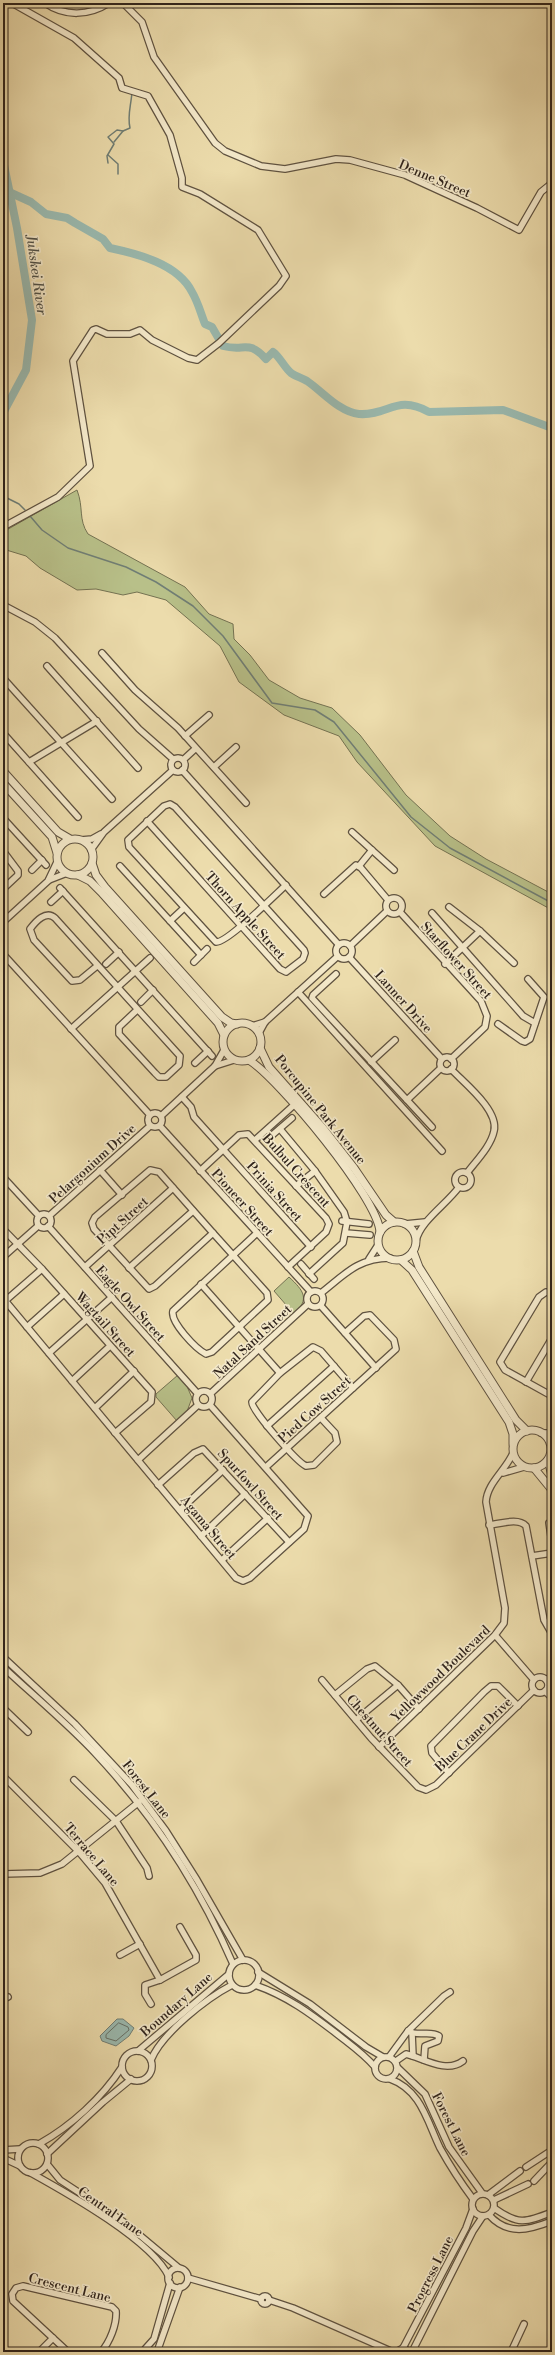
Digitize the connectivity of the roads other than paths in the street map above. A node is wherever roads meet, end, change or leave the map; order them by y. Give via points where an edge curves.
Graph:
1 (12, 3) edge
2 (45, 3) edge
3 (109, 3) edge
4 (123, 3) edge
5 (552, 183) edge
6 (3, 527) edge
7 (3, 605) edge
8 (102, 653) dead end
9 (47, 666) dead end
10 (3, 678) edge
11 (209, 715) dead end
12 (97, 721) junction
13 (3, 733) edge
14 (186, 736) junction
15 (61, 743) junction
16 (236, 747) dead end
17 (195, 749) junction
18 (173, 759) junction
19 (183, 760) junction
20 (29, 762) junction
21 (138, 768) dead end
22 (214, 768) junction
23 (173, 770) junction
24 (182, 770) junction
25 (3, 771) edge
26 (3, 783) edge
27 (112, 799) dead end
28 (246, 803) dead end
29 (78, 817) dead end
30 (3, 818) edge
31 (147, 822) junction
32 (104, 832) junction
33 (352, 832) dead end
34 (70, 839) junction
35 (81, 840) junction
36 (91, 850) junction
37 (372, 850) junction
38 (3, 851) edge
39 (57, 854) junction
40 (57, 862) junction
41 (92, 863) junction
42 (120, 866) dead end
43 (359, 866) junction
44 (32, 870) dead end
45 (394, 870) dead end
46 (67, 873) junction
47 (78, 875) junction
48 (48, 881) junction
49 (286, 885) junction
50 (3, 889) edge
51 (324, 894) dead end
52 (388, 900) junction
53 (51, 902) dead end
54 (264, 906) junction
55 (449, 907) dead end
56 (184, 908) junction
57 (387, 911) junction
58 (400, 912) junction
59 (432, 913) dead end
60 (170, 921) junction
61 (3, 922) edge
62 (240, 926) junction
63 (480, 930) junction
64 (339, 945) junction
65 (350, 946) junction
66 (462, 948) junction
67 (207, 949) dead end
68 (119, 952) junction
69 (3, 954) edge
70 (201, 955) junction
71 (338, 956) junction
72 (349, 957) junction
73 (150, 958) dead end
74 (194, 962) dead end
75 (514, 963) dead end
76 (106, 964) dead end
77 (445, 964) junction
78 (97, 966) junction
79 (136, 971) junction
80 (336, 974) dead end
81 (528, 979) dead end
82 (117, 988) junction
83 (153, 990) junction
84 (298, 992) junction
85 (141, 1002) dead end
86 (137, 1010) junction
87 (265, 1022) junction
88 (535, 1023) junction
89 (237, 1024) junction
90 (498, 1024) dead end
91 (252, 1026) junction
92 (71, 1029) junction
93 (259, 1033) junction
94 (224, 1035) junction
95 (395, 1040) dead end
96 (260, 1048) junction
97 (224, 1050) junction
98 (442, 1059) junction
99 (450, 1059) junction
100 (234, 1060) junction
101 (249, 1060) junction
102 (371, 1062) junction
103 (195, 1063) dead end
104 (215, 1066) junction
105 (441, 1068) junction
106 (451, 1069) junction
107 (182, 1097) junction
108 (407, 1100) junction
109 (294, 1106) junction
110 (150, 1115) junction
111 (161, 1116) junction
112 (292, 1118) dead end
113 (150, 1126) junction
114 (160, 1126) junction
115 (432, 1127) dead end
116 (280, 1129) junction
117 (270, 1137) dead end
118 (255, 1140) junction
119 (223, 1150) junction
120 (442, 1151) dead end
121 (100, 1170) junction
122 (200, 1171) junction
123 (315, 1171) junction
124 (467, 1173) junction
125 (3, 1177) edge
126 (296, 1186) junction
127 (459, 1187) junction
128 (173, 1188) junction
129 (122, 1194) junction
130 (193, 1212) junction
131 (39, 1216) junction
132 (49, 1216) junction
133 (345, 1222) junction
134 (394, 1222) junction
135 (426, 1222) junction
136 (369, 1224) dead end
137 (405, 1224) junction
138 (38, 1226) junction
139 (48, 1226) junction
140 (3, 1229) edge
141 (380, 1232) junction
142 (213, 1233) junction
143 (257, 1233) junction
144 (346, 1233) junction
145 (370, 1235) dead end
146 (416, 1241) junction
147 (17, 1244) junction
148 (378, 1245) junction
149 (109, 1246) junction
150 (310, 1247) junction
151 (413, 1251) junction
152 (234, 1256) junction
153 (3, 1257) edge
154 (390, 1258) junction
155 (369, 1259) junction
156 (401, 1260) junction
157 (301, 1264) dead end
158 (85, 1267) junction
159 (288, 1267) junction
160 (129, 1268) junction
161 (42, 1269) junction
162 (309, 1274) junction
163 (314, 1279) dead end
164 (202, 1284) junction
165 (310, 1292) junction
166 (321, 1293) junction
167 (64, 1294) junction
168 (550, 1294) edge
169 (112, 1297) junction
170 (4, 1300) edge
171 (308, 1304) junction
172 (321, 1306) junction
173 (88, 1320) junction
174 (238, 1326) junction
175 (27, 1327) junction
176 (345, 1333) junction
177 (552, 1338) edge
178 (110, 1346) junction
179 (260, 1350) junction
180 (49, 1353) junction
181 (334, 1366) junction
182 (376, 1368) junction
183 (134, 1371) junction
184 (280, 1373) junction
185 (72, 1381) junction
186 (526, 1382) junction
187 (353, 1388) junction
188 (198, 1394) junction
189 (210, 1394) junction
190 (552, 1396) edge
191 (198, 1405) junction
192 (210, 1405) junction
193 (95, 1408) junction
194 (321, 1418) junction
195 (267, 1426) junction
196 (527, 1431) junction
197 (115, 1433) junction
198 (541, 1433) junction
199 (552, 1433) edge
200 (513, 1444) junction
201 (551, 1446) edge
202 (287, 1448) junction
203 (513, 1453) junction
204 (138, 1460) junction
205 (548, 1460) junction
206 (266, 1467) junction
207 (524, 1467) junction
208 (534, 1468) junction
209 (224, 1470) junction
210 (502, 1473) junction
211 (552, 1476) edge
212 (158, 1485) junction
213 (552, 1490) edge
214 (245, 1494) junction
215 (180, 1510) junction
216 (268, 1518) junction
217 (548, 1523) dead end
218 (489, 1525) junction
219 (201, 1536) junction
220 (289, 1542) junction
221 (552, 1542) edge
222 (552, 1553) edge
223 (532, 1556) junction
224 (222, 1560) junction
225 (552, 1634) edge
226 (495, 1635) junction
227 (3, 1657) edge
228 (3, 1667) edge
229 (552, 1676) edge
230 (322, 1680) dead end
231 (534, 1680) junction
232 (546, 1680) junction
233 (398, 1684) junction
234 (534, 1690) junction
235 (546, 1691) junction
236 (335, 1695) junction
237 (552, 1698) edge
238 (518, 1706) junction
239 (3, 1708) edge
240 (419, 1709) junction
241 (356, 1720) junction
242 (28, 1732) dead end
243 (379, 1747) junction
244 (449, 1773) junction
245 (3, 1776) edge
246 (74, 1780) dead end
247 (426, 1790) joint
248 (142, 1799) junction
249 (136, 1804) junction
250 (116, 1821) junction
251 (79, 1852) junction
252 (3, 1874) edge
253 (149, 1876) dead end
254 (180, 1927) dead end
255 (140, 1944) junction
256 (120, 1955) dead end
257 (243, 1960) junction
258 (233, 1964) junction
259 (258, 1972) junction
260 (228, 1974) junction
261 (160, 1980) junction
262 (232, 1985) junction
263 (255, 1985) junction
264 (450, 1992) dead end
265 (151, 2004) dead end
266 (410, 2032) junction
267 (138, 2051) junction
268 (413, 2056) junction
269 (386, 2057) junction
270 (151, 2060) junction
271 (424, 2060) junction
272 (396, 2061) junction
273 (463, 2061) dead end
274 (122, 2067) junction
275 (375, 2067) junction
276 (398, 2068) junction
277 (131, 2079) junction
278 (390, 2079) junction
279 (39, 2144) junction
280 (20, 2149) junction
281 (3, 2150) edge
282 (552, 2150) edge
283 (47, 2154) junction
284 (3, 2158) edge
285 (552, 2162) edge
286 (47, 2164) junction
287 (21, 2166) junction
288 (526, 2167) dead end
289 (520, 2171) dead end
290 (32, 2173) junction
291 (534, 2181) dead end
292 (528, 2184) dead end
293 (482, 2193) junction
294 (488, 2195) junction
295 (473, 2199) junction
296 (494, 2200) junction
297 (494, 2208) junction
298 (473, 2209) junction
299 (552, 2212) edge
300 (486, 2216) junction
301 (552, 2221) edge
302 (179, 2268) junction
303 (169, 2277) junction
304 (188, 2278) junction
305 (170, 2283) junction
306 (180, 2287) junction
307 (524, 2324) dead end
308 (53, 2338) junction
309 (403, 2348) junction
310 (143, 2351) edge
311 (39, 2352) edge
312 (68, 2352) edge
313 (101, 2352) edge
314 (156, 2352) edge
315 (393, 2352) edge
316 (396, 2352) edge
317 (412, 2352) edge
318 (511, 2352) edge

1 - 6 street via 74,38 119,78 122,88 148,96 170,135 182,178 182,187 200,194 258,230 286,274 283,282 201,358 194,360 148,338 140,330 130,334 105,334 93,330 73,361 90,466 56,498
2 - 3 street via 72,14 91,11
4 - 5 street, Denne Street via 142,22 154,57 218,145 225,152 250,163 285,169 330,159 350,160 411,177 520,230 540,192
7 - 18 street via 35,622 55,638 139,729
8 - 14 street via 135,690
9 - 12 street
10 - 15 street
11 - 14 street
12 - 15 street
12 - 21 street
13 - 20 street
14 - 17 street
15 - 20 street
15 - 27 street
16 - 22 street
17 - 19 street
17 - 22 street
18 - 19 street
18 - 23 street via 170,764
19 - 24 street via 185,765
20 - 29 street
22 - 28 street
23 - 24 street
23 - 32 street
24 - 49 street
25 - 34 street via 58,832
26 - 39 street via 52,837
30 - 44 street via 44,863
31 - 54 street via 164,806 172,805
31 - 56 street via 130,837 130,847
31 - 62 street, Thorn Apple Street
32 - 35 street via 92,839
32 - 36 street
33 - 37 street
34 - 35 street
34 - 39 street via 60,846
35 - 36 street
36 - 41 street
37 - 43 street
37 - 45 street
38 - 50 street via 18,871 18,875
39 - 40 street
40 - 46 street
40 - 48 street
41 - 47 street via 86,871
41 - 89 street via 96,875 105,887 222,1017
42 - 60 street
43 - 51 street via 350,868
43 - 52 street
46 - 47 street
46 - 48 street
47 - 94 street via 90,881 101,892 218,1023
48 - 61 street
49 - 54 street
49 - 64 street
52 - 57 street
52 - 58 street via 395,898 401,901
53 - 68 street via 62,889
54 - 62 street
54 - 62 street, Thorn Apple Street via 305,953 303,959 290,971 280,969
55 - 63 street
56 - 60 street
56 - 62 street via 216,942 224,940
57 - 58 street via 394,914
57 - 65 street
58 - 77 street, Starflower Street
59 - 66 street
60 - 70 street
63 - 66 street
63 - 75 street
64 - 65 street via 346,943
64 - 71 street via 336,952
65 - 72 street via 352,950
66 - 77 street
66 - 88 street via 523,1016
67 - 70 street
68 - 76 street
68 - 79 street
69 - 92 street
70 - 74 street
71 - 72 street
71 - 84 street
72 - 98 street, Lanner Drive
73 - 79 street
77 - 99 street, Starflower Street via 481,1001 487,1016 481,1032
78 - 78 street via 80,980 72,981 32,937 30,929 45,915 52,916
78 - 82 street
79 - 82 street
79 - 83 street
80 - 102 street via 312,998
81 - 88 street via 544,997
82 - 86 street
82 - 92 street
83 - 85 street
83 - 103 street via 210,1054
84 - 87 street
84 - 120 street
86 - 86 street via 180,1056 179,1065 166,1077 155,1074 119,1034 119,1027
87 - 91 street
87 - 93 street
88 - 90 street via 530,1039 525,1042
89 - 91 street
89 - 94 street via 229,1028
91 - 93 street
92 - 110 street
93 - 96 street
94 - 97 street
95 - 102 street
96 - 101 street
96 - 134 street, Porcupine Park Avenue via 270,1067 322,1127 386,1215
97 - 100 street
97 - 104 street
98 - 99 street
98 - 105 street
99 - 106 street via 453,1065
100 - 101 street
100 - 104 street
101 - 109 street, Porcupine Park Avenue via 265,1073
102 - 108 street
104 - 107 street
105 - 106 street via 447,1071
105 - 108 street
106 - 124 street via 487,1107 494,1122 491,1139
107 - 111 street
107 - 119 street, Prinia Street via 191,1107 194,1117
108 - 115 street
109 - 118 street
109 - 141 street, Porcupine Park Avenue via 362,1191 378,1218
110 - 111 street via 157,1113
110 - 113 street
111 - 114 street
112 - 116 street
113 - 114 street
113 - 121 street, Pelargonium Drive
114 - 122 street, Pioneer Street
116 - 117 street
116 - 123 street
118 - 119 street, Bulbul Crescent via 248,1134 242,1134
118 - 126 street, Bulbul Crescent
119 - 122 street, Bulbul Crescent
119 - 150 street, Prinia Street
121 - 129 street
121 - 132 street, Pelargonium Drive
122 - 143 street, Pioneer Street
123 - 126 street
123 - 133 street via 344,1212
124 - 127 street via 462,1172 456,1176 455,1181
124 - 127 street via 471,1180 470,1185
125 - 131 street
126 - 150 street, Bulbul Crescent via 328,1221 326,1232
127 - 135 street via 443,1207
128 - 129 street via 153,1169
128 - 130 street
128 - 149 street, Pipt Street
129 - 149 street via 95,1217 92,1223
130 - 142 street
130 - 160 street
131 - 132 street
131 - 138 street via 36,1219
132 - 139 street via 51,1220
133 - 136 street
133 - 144 street
134 - 137 street
134 - 141 street via 386,1225
135 - 137 street
135 - 146 street
137 - 146 street via 413,1231
138 - 139 street
138 - 147 street
139 - 158 street, Eagle Owl Street
140 - 147 street, Wagtail Street
141 - 148 street
142 - 152 street
142 - 160 street via 152,1288 146,1287
143 - 152 street
143 - 159 street, Pioneer Street
144 - 145 street
144 - 162 street via 343,1243
146 - 151 street
147 - 153 street
147 - 161 street, Wagtail Street
148 - 154 street via 383,1254
148 - 155 street
149 - 158 street, Pipt Street
149 - 160 street
150 - 159 street, Bulbul Crescent
151 - 156 street
151 - 196 street via 423,1273 516,1420
152 - 164 street
152 - 174 street via 268,1296 266,1303
154 - 155 street
154 - 156 street
155 - 166 street
156 - 200 street via 412,1270 509,1422 514,1434
157 - 162 street
158 - 169 street, Eagle Owl Street
159 - 165 street, Pioneer Street
161 - 167 street, Wagtail Street
161 - 170 street
162 - 163 street
164 - 174 street
164 - 174 street via 173,1311 174,1322 206,1354 212,1352
165 - 166 street
165 - 171 street
166 - 172 street via 324,1301
167 - 173 street, Wagtail Street
167 - 175 street
168 - 186 street via 543,1293 539,1297 500,1362 505,1370
169 - 173 street
169 - 188 street, Eagle Owl Street
170 - 175 street, Agama Street
171 - 172 street via 313,1307
171 - 179 street, Natal Sand Street
172 - 176 street
173 - 178 street, Wagtail Street
173 - 180 street
174 - 179 street
175 - 180 street, Agama Street
176 - 182 street
176 - 182 street, Pied Cow Street via 364,1316 370,1315 394,1340 394,1352
177 - 186 street
178 - 183 street, Wagtail Street
178 - 185 street
179 - 184 street
179 - 189 street, Natal Sand Street
180 - 185 street, Agama Street
181 - 184 street via 321,1350 313,1347
181 - 187 street
181 - 195 street
182 - 187 street, Pied Cow Street
183 - 193 street
183 - 197 street, Wagtail Street via 152,1392 153,1399
184 - 195 street via 252,1402 252,1408
185 - 193 street, Agama Street
186 - 190 street
187 - 194 street, Pied Cow Street
188 - 189 street via 203,1391
188 - 191 street
189 - 192 street via 213,1399
191 - 192 street via 204,1408
191 - 204 street
192 - 206 street, Agama Street
193 - 197 street, Agama Street
194 - 202 street, Pied Cow Street
194 - 202 street via 335,1433 337,1442 314,1465 303,1465
195 - 202 street
196 - 198 street
196 - 200 street via 518,1436
197 - 204 street, Agama Street
198 - 199 street
198 - 201 street
200 - 203 street
201 - 205 street
202 - 206 street, Pied Cow Street
203 - 207 street
203 - 210 street, Yellowwood Boulevard
204 - 212 street, Agama Street
205 - 208 street
205 - 211 street
206 - 220 street, Agama Street via 308,1516 306,1526
207 - 208 street
207 - 210 street
208 - 213 street
209 - 212 street, Spurfowl Street via 206,1450 200,1449
209 - 214 street, Spurfowl Street
209 - 215 street
210 - 218 street, Yellowwood Boulevard via 486,1496
212 - 215 street, Agama Street
214 - 216 street, Spurfowl Street
214 - 219 street
215 - 219 street, Agama Street
216 - 220 street, Spurfowl Street
216 - 224 street
217 - 221 street
218 - 223 street via 516,1521 524,1524
218 - 226 street, Yellowwood Boulevard via 506,1613 504,1623
219 - 224 street, Agama Street
220 - 224 street, Agama Street via 246,1581 238,1580
222 - 223 street
223 - 225 street via 544,1620
226 - 231 street
226 - 240 street, Yellowwood Boulevard
227 - 248 street, Forest Lane via 90,1739
228 - 249 street, Forest Lane via 82,1740
229 - 232 street
230 - 236 street, Chestnut Street
231 - 232 street via 540,1677
231 - 234 street
232 - 235 street
233 - 236 street via 380,1668 372,1666
233 - 240 street
233 - 241 street
234 - 235 street via 539,1693
234 - 238 street, Blue Crane Drive
235 - 237 street
236 - 241 street, Chestnut Street
238 - 244 street, Blue Crane Drive
238 - 244 street via 501,1688 488,1688 431,1746 432,1753
239 - 242 street
240 - 243 street, Yellowwood Boulevard
241 - 243 street, Chestnut Street
243 - 247 street, Chestnut Street via 418,1787
244 - 247 street, Blue Crane Drive via 433,1788
245 - 251 street, Terrace Lane
246 - 250 street
248 - 249 street
248 - 257 street, Forest Lane via 197,1880
249 - 250 street
249 - 258 street, Forest Lane via 156,1829 187,1878
250 - 251 street
250 - 253 street via 143,1862
251 - 252 street via 62,1864 40,1873
251 - 255 street, Terrace Lane via 105,1883
254 - 261 street via 196,1955 196,1960
255 - 256 street
255 - 261 street, Terrace Lane
257 - 258 street
257 - 259 street via 253,1963
258 - 260 street
259 - 263 street
259 - 269 street via 304,2000 366,2047
260 - 262 street
260 - 267 street, Boundary Lane
261 - 265 street via 145,1985 145,1994
262 - 263 street via 243,1990
262 - 270 street, Boundary Lane via 215,1994 179,2025 157,2048
263 - 275 street via 287,1998 305,2009 361,2052
264 - 266 street
266 - 268 street
266 - 269 street
266 - 271 street via 418,2035 434,2033 439,2036 438,2041 425,2046
267 - 270 street via 147,2054
267 - 274 street via 125,2057
268 - 271 street
268 - 272 street via 403,2055
269 - 272 street
269 - 275 street via 378,2060
270 - 277 street via 152,2068 148,2076 140,2081
271 - 273 street via 454,2066
272 - 276 street
274 - 277 street
274 - 279 street via 107,2086 65,2128
275 - 278 street via 379,2077
276 - 278 street via 396,2075
276 - 293 street, Forest Lane via 425,2094 449,2147
277 - 283 street
278 - 295 street, Forest Lane via 400,2082 424,2109 452,2170
279 - 280 street via 29,2143
279 - 283 street
280 - 281 street
280 - 287 street via 18,2159
282 - 288 street
283 - 286 street
284 - 287 street
285 - 291 street
286 - 290 street
286 - 302 street, Central Lane via 60,2180 124,2222
287 - 290 street
289 - 294 street
290 - 303 street, Central Lane via 112,2223 156,2257
292 - 296 street
293 - 294 street
293 - 295 street
294 - 296 street
295 - 298 street
296 - 297 street
297 - 299 street via 510,2220 527,2221
297 - 300 street
298 - 300 street via 477,2214
298 - 309 street, Progress Lane via 466,2228
300 - 301 street via 507,2228 519,2230
300 - 317 street, Progress Lane via 470,2238
302 - 303 street via 171,2271
302 - 304 street, Central Lane via 186,2272
303 - 305 street, Central Lane
304 - 306 street, Central Lane via 186,2284
304 - 315 street via 261,2299 264,2304 269,2300 293,2308
305 - 306 street
305 - 310 street, Central Lane via 154,2339
306 - 314 street, Central Lane
307 - 318 street
308 - 311 street
308 - 312 street, Crescent Lane
308 - 313 street, Crescent Lane via 13,2301 12,2294 16,2288 23,2286 112,2307 116,2311 116,2318 109,2340
309 - 316 street
309 - 317 street
310 - 314 street, Central Lane via 152,2349

